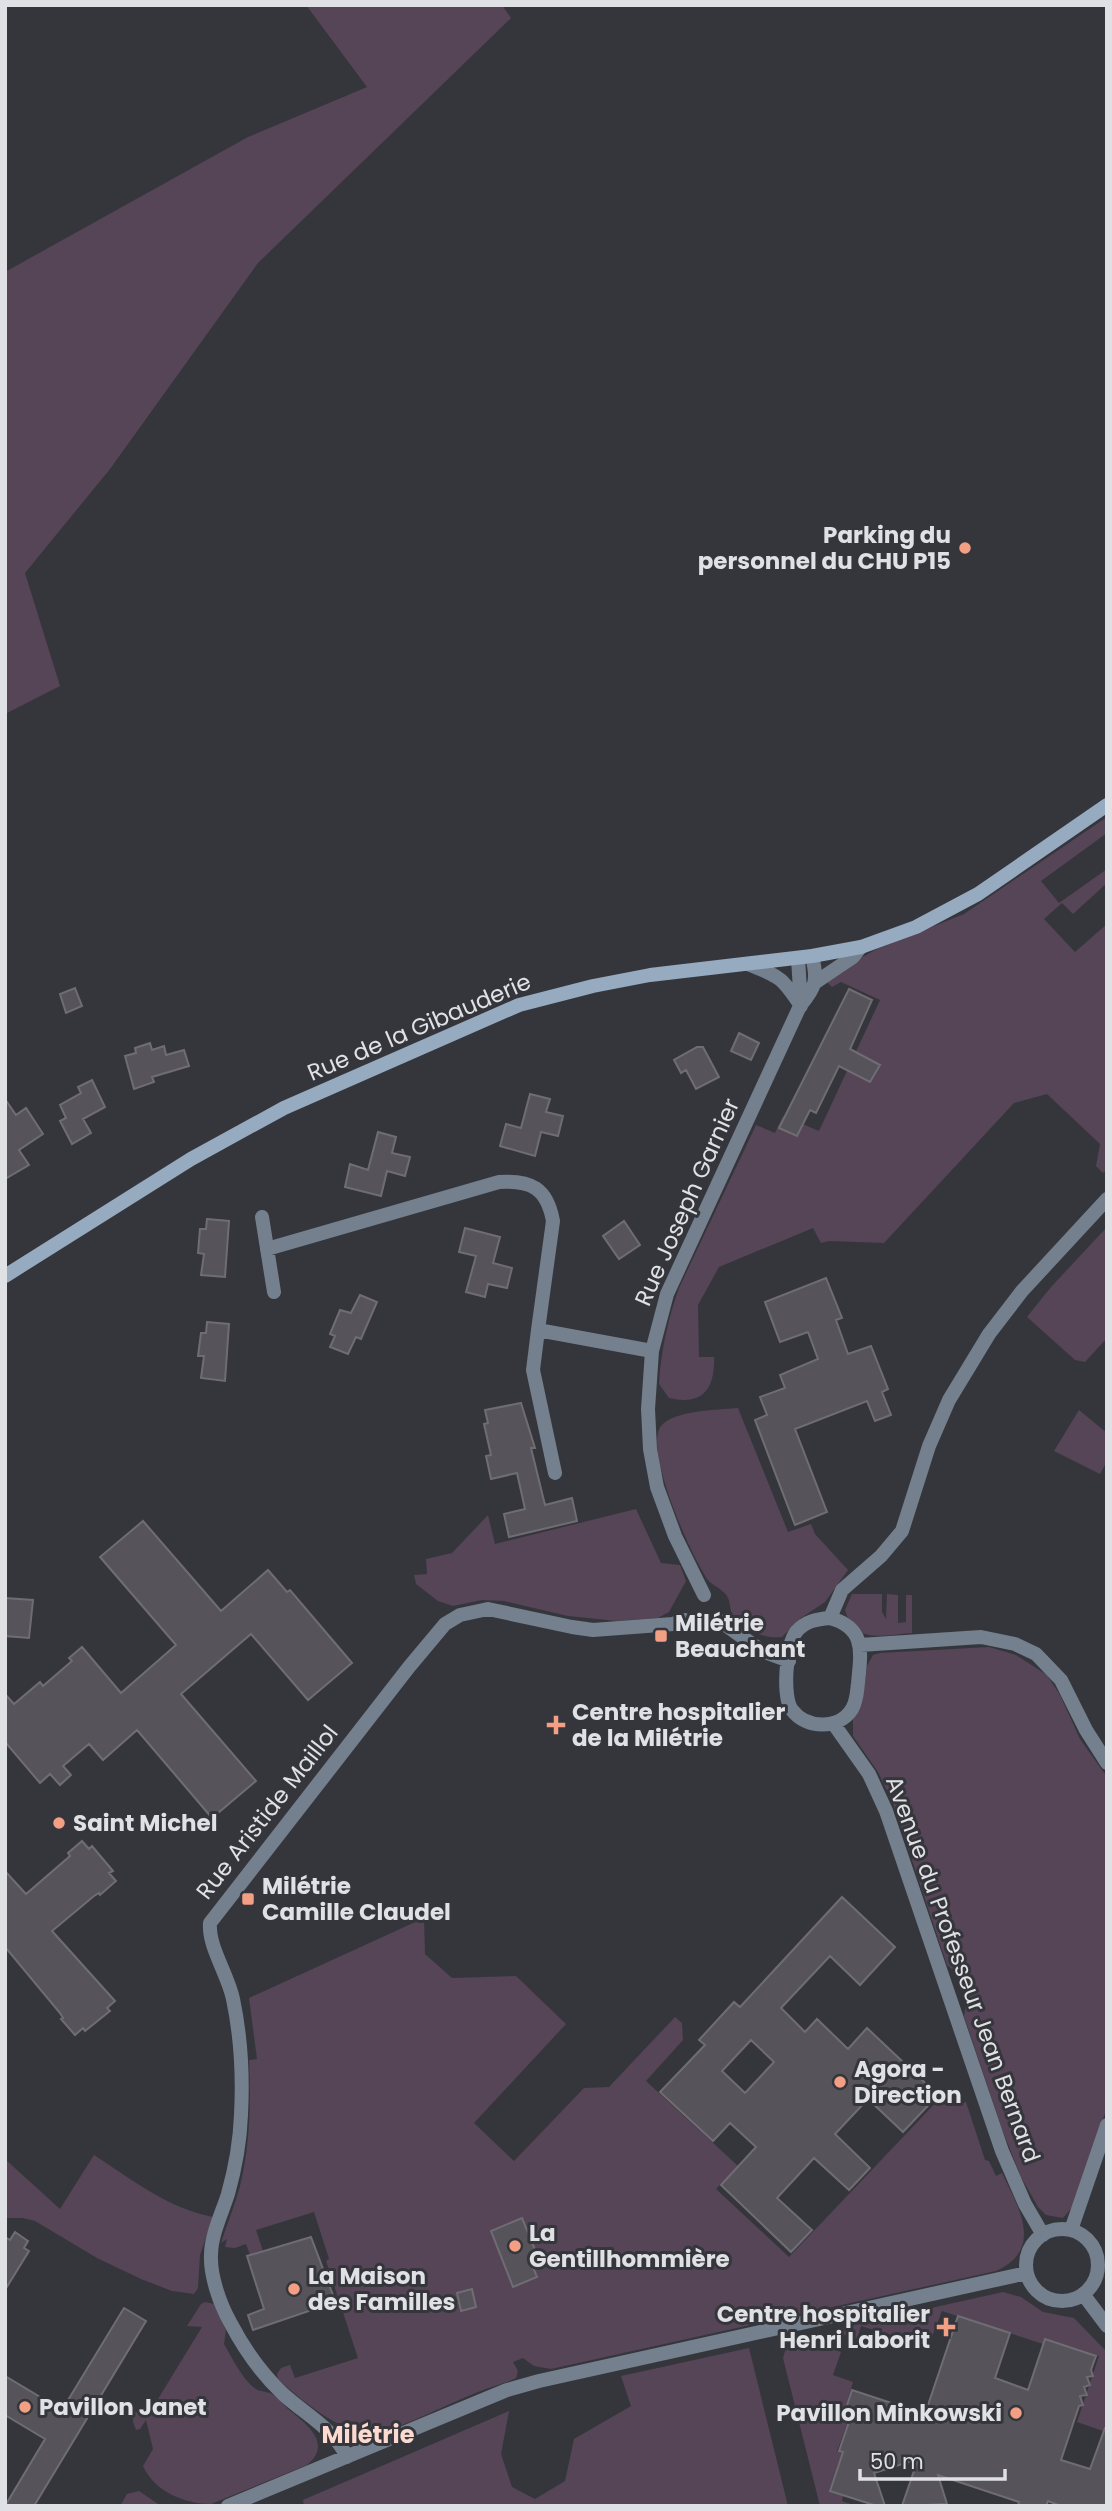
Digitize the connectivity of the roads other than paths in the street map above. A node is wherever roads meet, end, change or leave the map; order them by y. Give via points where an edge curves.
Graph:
1 (1107, 805) edge
2 (861, 947) junction
3 (805, 957) junction
4 (747, 964) junction
5 (816, 982) junction
6 (801, 1006) junction
7 (1107, 1199) edge
8 (262, 1217) dead end
9 (267, 1250) junction
10 (5, 1276) edge
11 (274, 1292) dead end
12 (538, 1330) junction
13 (652, 1352) junction
14 (555, 1472) dead end
15 (704, 1594) dead end
16 (830, 1618) junction
17 (717, 1619) dead end
18 (685, 1620) dead end
19 (860, 1645) junction
20 (789, 1661) junction
21 (833, 1723) junction
22 (1107, 1763) edge
23 (1107, 2125) edge
24 (1071, 2230) junction
25 (1043, 2235) junction
26 (1027, 2273) junction
27 (1083, 2294) junction
28 (1107, 2326) edge
29 (347, 2457) junction
30 (228, 2506) edge

1 - 2 street, Rue de la Gibauderie via 978,894 916,927
2 - 3 street, Rue de la Gibauderie
2 - 5 street
3 - 4 street, Rue de la Gibauderie
3 - 5 street
3 - 6 street
4 - 6 street via 777,976
4 - 10 street, Rue de la Gibauderie via 650,975 519,1004 273,1114
5 - 6 street, Rue Joseph Garnier
6 - 13 street, Rue Joseph Garnier via 667,1294
7 - 16 street via 1022,1291 975,1356 929,1446 902,1531 842,1590
8 - 9 street
9 - 11 street
9 - 12 street via 499,1182 528,1184 542,1193 553,1221
12 - 13 street
12 - 14 street via 533,1370
13 - 15 street, Rue Joseph Garnier via 648,1409 657,1487
16 - 19 street via 843,1622
16 - 20 street via 805,1624 795,1634
17 - 20 street via 762,1651
18 - 29 street, Rue Aristide Maillol via 593,1629 488,1609 460,1615 445,1624 210,1923 211,1942 233,1996 242,2079 239,2138 230,2188 213,2240 212,2271 228,2319 257,2366 340,2442
19 - 21 street via 857,1696 852,1709
19 - 22 street via 981,1637 1036,1654 1061,1680
20 - 21 street via 786,1697 790,1708 809,1723
21 - 25 street, Avenue du Professeur Jean Bernard via 869,1774 886,1811 994,2129
23 - 24 street
24 - 25 street
24 - 27 street via 1087,2240 1097,2256 1096,2277
25 - 26 street via 1029,2251
26 - 27 street via 1036,2290 1054,2300
26 - 29 street via 539,2381
27 - 28 street
29 - 30 street

